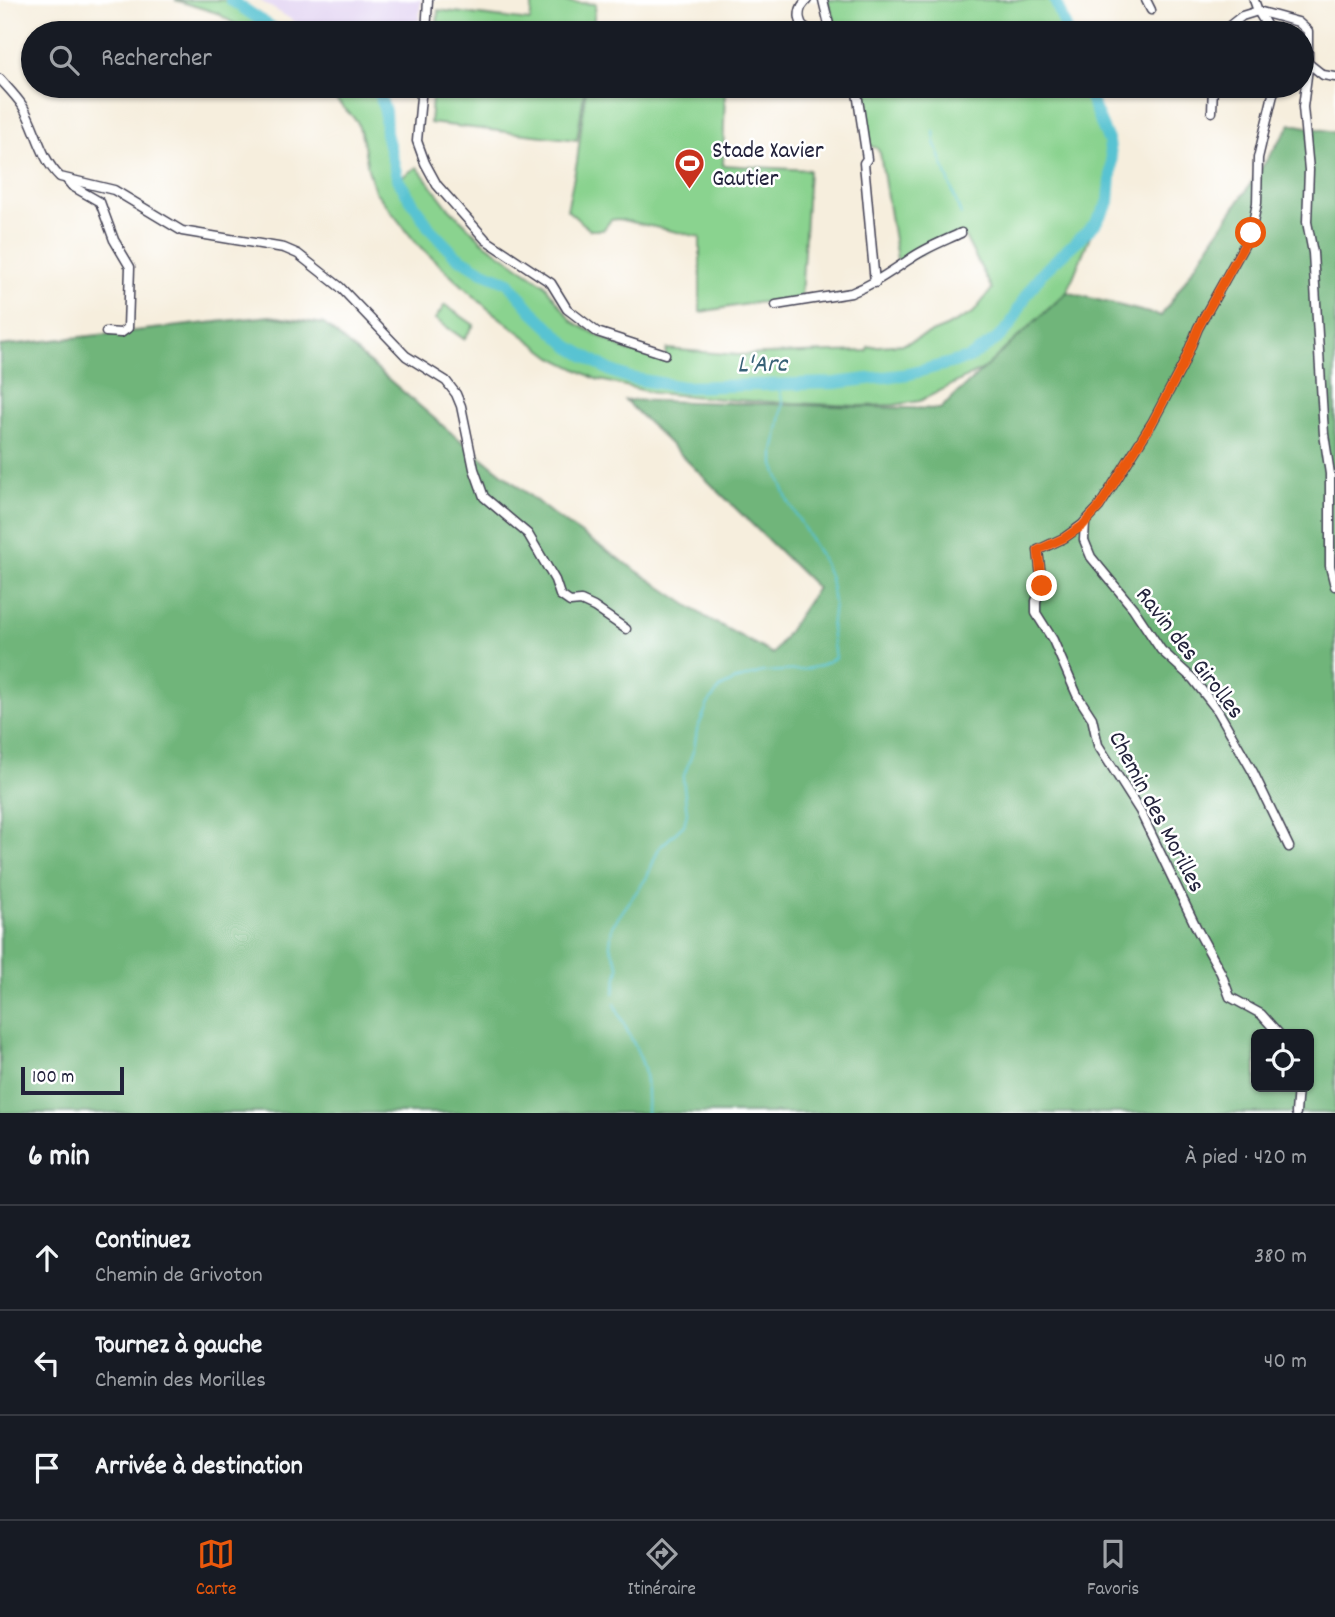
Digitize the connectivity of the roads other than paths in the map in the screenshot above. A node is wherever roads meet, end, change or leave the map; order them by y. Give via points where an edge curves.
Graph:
1 (428, 0) edge
2 (807, 0) edge
3 (822, 0) edge
4 (1146, 0) edge
5 (1254, 0) edge
6 (1151, 10) dead end
7 (1258, 11) junction
8 (427, 21) edge
9 (800, 21) edge
10 (827, 21) edge
11 (1236, 21) edge
12 (1264, 21) edge
13 (1294, 21) edge
14 (1314, 68) edge
15 (1335, 77) edge
16 (0, 79) edge
17 (421, 98) edge
18 (858, 98) edge
19 (1213, 98) edge
20 (1272, 98) edge
21 (1304, 98) edge
22 (1212, 112) dead end
23 (67, 180) junction
24 (961, 233) dead end
25 (875, 283) junction
26 (776, 305) dead end
27 (106, 332) dead end
28 (664, 354) dead end
29 (1085, 522) junction
30 (1335, 586) edge
31 (626, 629) dead end
32 (1289, 847) dead end
33 (1274, 1029) edge
34 (1298, 1092) edge
35 (1296, 1113) edge

1 - 8 street
2 - 9 street via 800,9
3 - 10 street
4 - 6 street
5 - 7 street
7 - 11 street
7 - 12 street
7 - 13 street
14 - 15 street
16 - 23 street via 22,105 55,172
17 - 28 street via 417,141 425,163 486,240 551,283 568,309 597,332
18 - 25 street via 867,159
19 - 22 street
20 - 29 street via 1258,158 1251,233 1152,423
21 - 30 street via 1307,222 1315,274 1330,474 1330,566
23 - 27 street via 100,202 130,267 128,328 121,333
23 - 31 street via 114,190 182,231 284,248 335,282 406,356 446,381 456,394 484,497 528,534 560,595 594,607
24 - 25 street via 921,252
25 - 26 street via 851,293
29 - 32 street, Ravin des Girolles via 1084,540 1091,557 1161,650 1193,679 1218,711 1254,772
29 - 33 street, Chemin des Morilles via 1037,554 1042,586 1036,613 1092,718 1098,745 1140,811 1230,997 1261,1014
34 - 35 street

